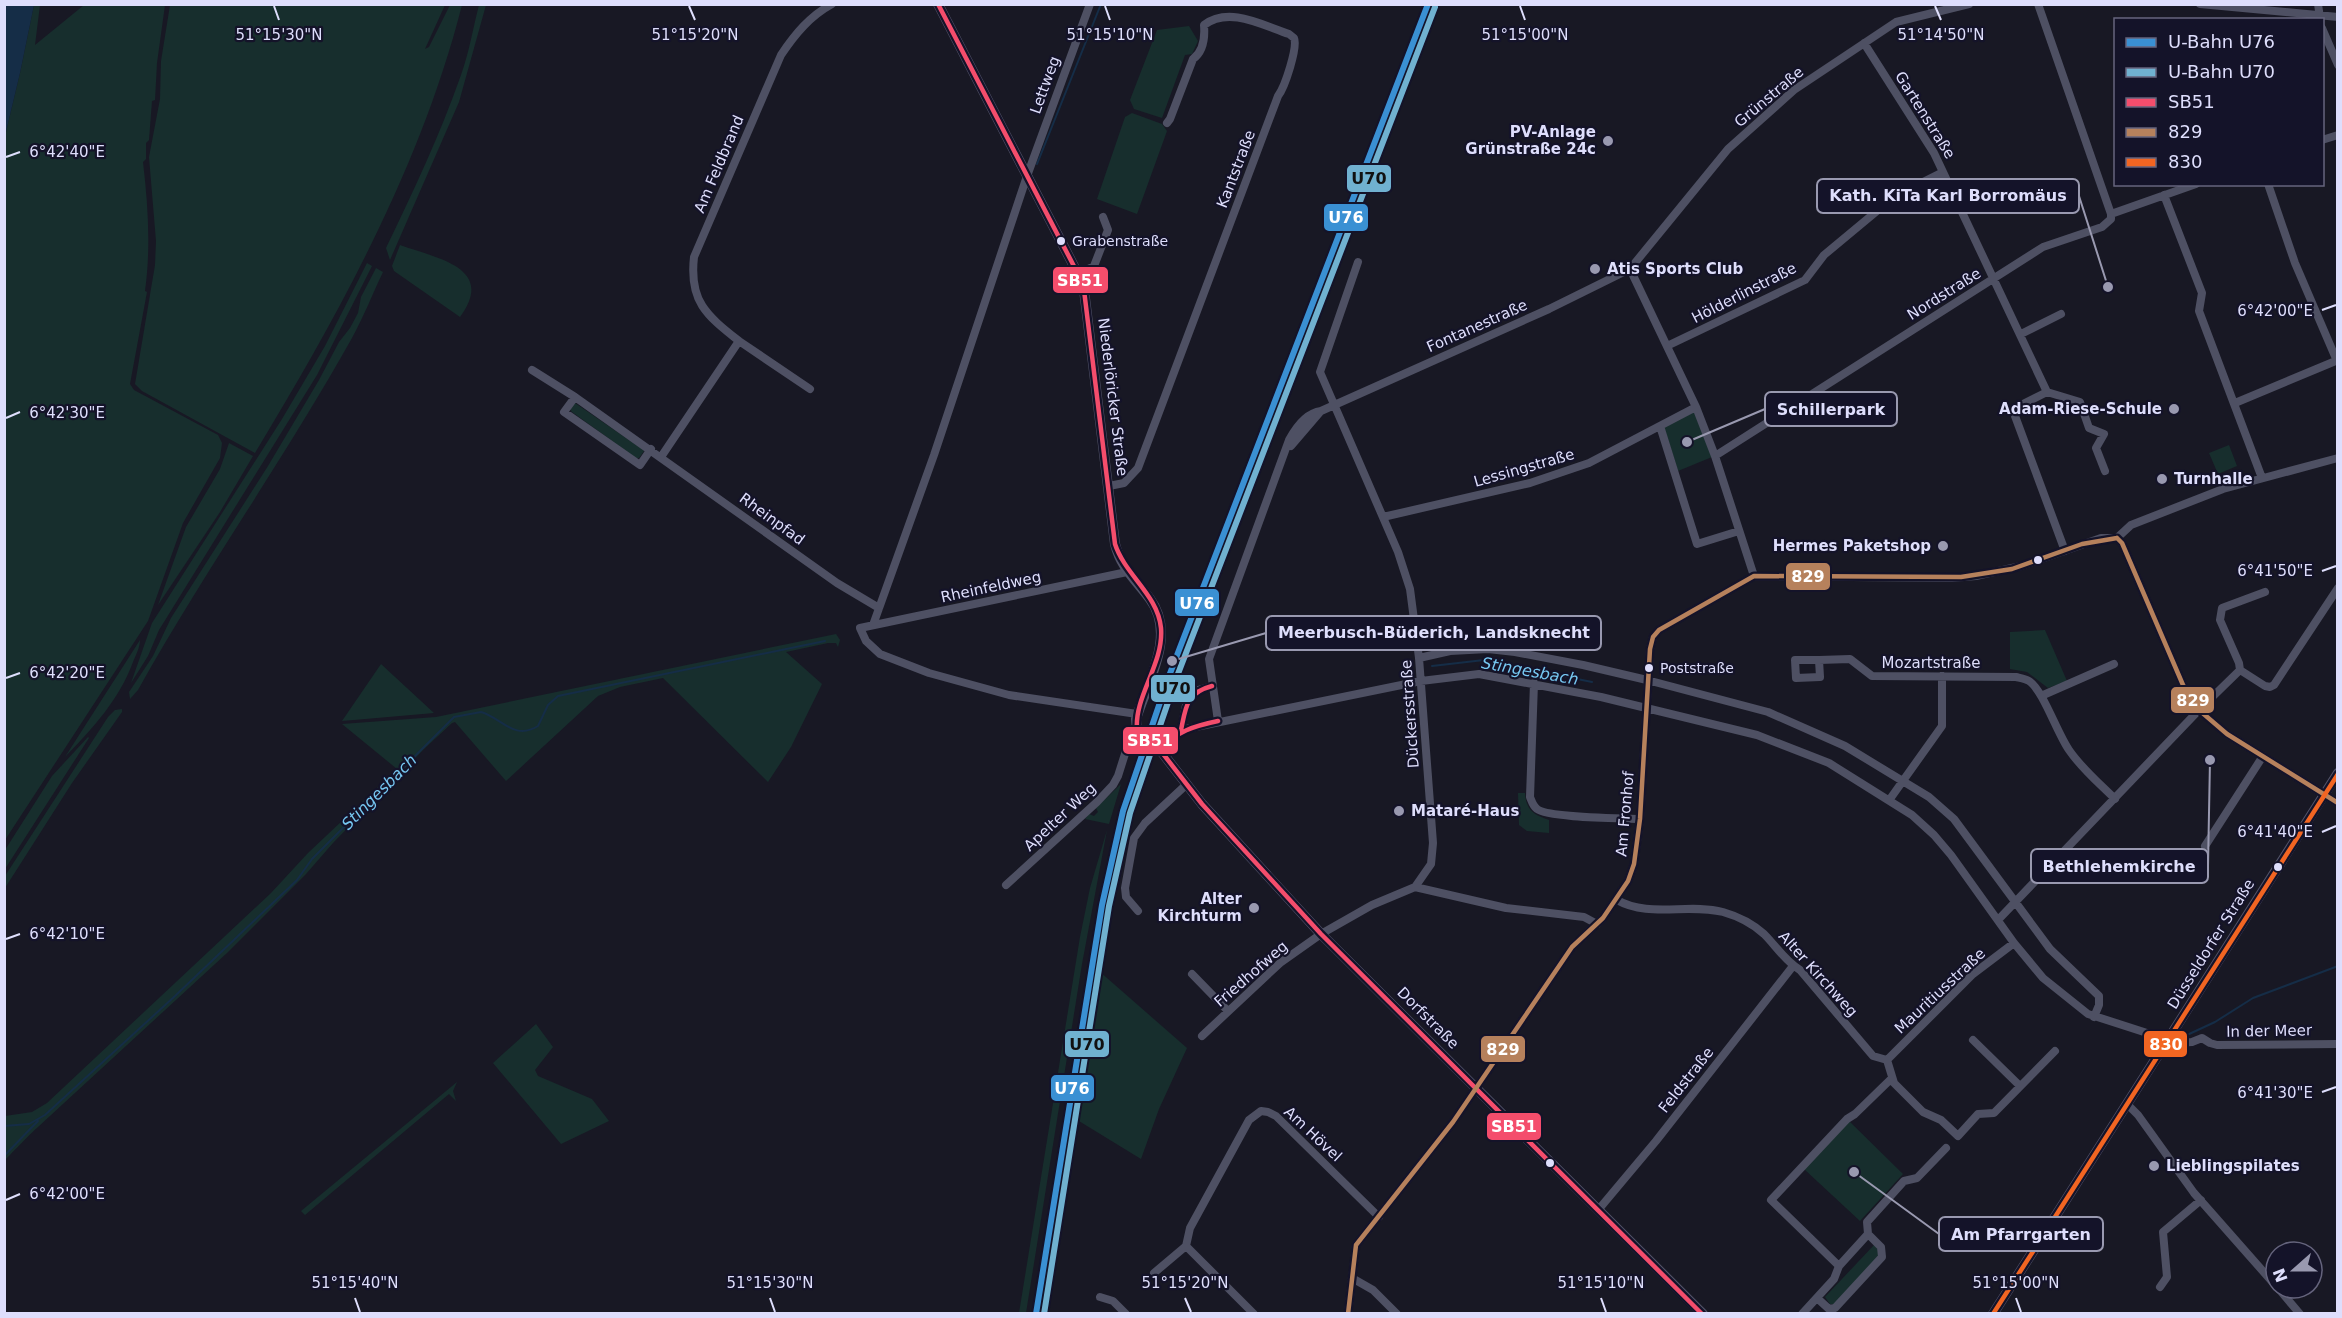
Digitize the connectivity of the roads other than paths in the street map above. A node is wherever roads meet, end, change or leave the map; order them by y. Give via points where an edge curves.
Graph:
1 (832, 4) edge
2 (938, 4) edge
3 (1090, 4) edge
4 (1969, 4) edge
5 (2038, 4) edge
6 (2200, 4) edge
7 (2318, 4) edge
8 (1958, 6) edge
9 (2337, 17) edge
10 (2320, 18) edge
11 (2324, 33) edge
12 (1864, 43) junction
13 (2337, 65) edge
14 (1167, 123) dead end
15 (1943, 172) junction
16 (1027, 176) junction
17 (2190, 186) edge
18 (2269, 186) edge
19 (2164, 195) junction
20 (2111, 214) junction
21 (1103, 217) dead end
22 (1358, 262) dead end
23 (1629, 269) junction
24 (1078, 274) junction
25 (1995, 278) junction
26 (2061, 314) dead end
27 (2021, 334) junction
28 (739, 341) junction
29 (1667, 346) junction
30 (2337, 360) edge
31 (532, 370) dead end
32 (810, 389) dead end
33 (2047, 393) junction
34 (575, 396) junction
35 (2235, 403) junction
36 (1334, 404) junction
37 (1696, 407) junction
38 (1660, 426) junction
39 (651, 449) junction
40 (1715, 456) junction
41 (661, 457) junction
42 (2337, 458) edge
43 (2105, 471) dead end
44 (2262, 478) junction
45 (1109, 486) junction
46 (1383, 517) junction
47 (1740, 531) junction
48 (2117, 538) junction
49 (2065, 551) junction
50 (1127, 572) junction
51 (1754, 576) junction
52 (2337, 588) edge
53 (2265, 592) dead end
54 (879, 608) junction
55 (873, 625) junction
56 (1419, 658) junction
57 (1820, 660) dead end
58 (2114, 664) dead end
59 (2241, 670) junction
60 (1942, 676) junction
61 (1647, 680) junction
62 (1421, 681) junction
63 (1534, 683) junction
64 (1212, 686) junction
65 (2041, 696) junction
66 (1646, 707) junction
67 (2199, 710) junction
68 (1137, 714) junction
69 (1218, 721) junction
70 (1181, 730) junction
71 (1140, 733) junction
72 (1160, 750) junction
73 (2263, 756) junction
74 (2337, 773) edge
75 (1903, 780) junction
76 (1187, 784) junction
77 (2324, 795) junction
78 (1890, 799) junction
79 (2115, 799) junction
80 (2337, 803) edge
81 (1640, 819) junction
82 (2205, 846) dead end
83 (1006, 885) dead end
84 (1415, 887) junction
85 (1617, 900) junction
86 (2017, 902) junction
87 (1137, 911) dead end
88 (1998, 920) junction
89 (1597, 924) junction
90 (1321, 934) junction
91 (2014, 944) junction
92 (1793, 966) junction
93 (1192, 974) dead end
94 (1228, 1011) junction
95 (2094, 1017) junction
96 (1202, 1036) dead end
97 (1973, 1040) dead end
98 (2168, 1041) junction
99 (2337, 1044) edge
100 (2055, 1051) dead end
101 (1887, 1060) junction
102 (1891, 1079) junction
103 (1475, 1086) junction
104 (2020, 1086) junction
105 (2127, 1104) junction
106 (1946, 1148) dead end
107 (2201, 1200) junction
108 (1599, 1209) junction
109 (1379, 1217) junction
110 (1869, 1234) junction
111 (1186, 1246) junction
112 (1839, 1266) junction
113 (2264, 1272) edge
114 (1154, 1273) dead end
115 (1352, 1278) junction
116 (2160, 1287) dead end
117 (1100, 1297) dead end
118 (1816, 1298) junction
119 (2288, 1300) edge
120 (1252, 1313) edge
121 (1126, 1314) edge
122 (1348, 1314) edge
123 (1397, 1314) edge
124 (1703, 1314) edge
125 (1802, 1314) edge
126 (1993, 1314) edge
127 (2300, 1314) edge

1 - 28 street, Am Feldbrand via 797,31 781,55 694,257 692,278 697,299 715,323
2 - 16 main road, Niederlöricker Straße
3 - 16 street, Lettweg
4 - 8 street, Grünstraße
5 - 20 street
6 - 10 street
7 - 10 street
8 - 12 street, Grünstraße via 1896,22
9 - 10 street
11 - 13 street
12 - 15 street, Gartenstraße
12 - 23 street, Grünstraße via 1794,90 1728,149
14 - 45 street, Kantstraße via 1205,39 1204,25 1212,19 1230,15 1294,38 1296,48 1284,87 1137,468 1124,483
15 - 25 street, Gartenstraße
15 - 29 street, Hölderlinstraße via 1895,196 1824,255 1805,280
16 - 24 main road, Niederlöricker Straße
16 - 54 street
17 - 19 street, Nordstraße
18 - 30 street via 2295,263
19 - 20 street, Nordstraße
19 - 35 street via 2202,293 2199,311
20 - 25 street, Nordstraße via 2102,226 2043,247
21 - 24 street via 1108,230 1095,263
22 - 36 street, Dückersstraße via 1320,372
23 - 29 street
23 - 36 street, Fontanestraße via 1549,309
24 - 45 main road, Niederlöricker Straße via 1087,306
25 - 27 street, Gartenstraße
25 - 40 street, Nordstraße
26 - 27 street
27 - 33 street, Gartenstraße
28 - 32 street, Am Feldbrand
28 - 41 street
29 - 37 street
30 - 35 street
31 - 34 street, Rheinpfad
33 - 43 street via 2080,402 2089,428 2104,434 2097,448
33 - 49 street via 2015,411
34 - 39 street, Rheinpfad
34 - 39 street via 564,412 574,419 640,465
35 - 44 street
36 - 46 street, Dückersstraße
36 - 64 street, Fontanestraße via 1314,412 1295,429 1209,659
37 - 38 street, Lessingstraße
37 - 40 street
38 - 46 street, Lessingstraße via 1589,463 1540,479
38 - 47 street via 1697,544
39 - 41 street, Rheinpfad
40 - 47 street
41 - 54 street, Rheinpfad via 852,593
42 - 44 street
44 - 48 street via 2131,525
45 - 50 main road, Niederlöricker Straße via 1115,544
46 - 56 street, Dückersstraße via 1410,589
47 - 51 street
48 - 49 street via 2102,538
48 - 67 street via 2183,685
49 - 51 street via 2000,572 1952,578
50 - 55 street, Rheinfeldweg
50 - 68 main road, Niederlöricker Straße via 1152,602 1161,630 1160,650
51 - 61 street, Am Fronhof via 1659,630 1650,649
52 - 59 street via 2274,685 2265,686
53 - 59 street via 2222,608 2220,620
54 - 55 street
55 - 68 street, Rheinfeldweg via 860,628 866,641 880,654 929,673 1009,694
56 - 61 street via 1488,649
56 - 62 street, Dückersstraße
57 - 60 street, Mozartstraße via 1850,659 1872,676
58 - 65 street
59 - 67 street
60 - 65 street, Mozartstraße via 2016,677 2028,680
60 - 75 street via 1942,726
61 - 66 street, Am Fronhof
61 - 75 street via 1768,712 1845,746
62 - 63 street via 1479,674
62 - 69 street
62 - 84 street, Dückersstraße via 1433,843 1431,864
63 - 66 street
63 - 81 street via 1530,797 1533,805 1538,811 1556,814
64 - 69 street, Fontanestraße
64 - 70 street via 1198,690 1186,705
65 - 79 street, Mozartstraße via 2068,749
66 - 78 street via 1764,738 1829,763
66 - 81 street, Am Fronhof
67 - 73 street
67 - 79 street
68 - 71 main road, Niederlöricker Straße via 1135,723
69 - 70 street
70 - 72 street
71 - 72 main road, Dorfstraße
71 - 83 street, Apelter Weg via 1130,738 1113,785
72 - 76 main road, Dorfstraße
73 - 77 street
73 - 82 street
74 - 77 main road, Düsseldorfer Straße
75 - 78 street
75 - 86 street via 1954,819
76 - 87 street via 1134,838 1125,888 1126,897
76 - 90 main road, Dorfstraße
77 - 80 street
77 - 98 main road, Düsseldorfer Straße
78 - 88 street via 1934,834
79 - 86 street
81 - 85 street, Am Fronhof via 1634,864
84 - 89 street via 1506,908 1584,916
84 - 90 street via 1372,904
85 - 89 street, Am Fronhof
85 - 92 street, Alter Kirchweg via 1634,908 1722,912 1762,933
86 - 88 street
86 - 95 street via 2050,949 2099,996
88 - 91 street
89 - 103 street, Am Fronhof via 1572,947
90 - 94 street, Friedhofweg via 1280,963
90 - 103 main road, Dorfstraße
91 - 95 street via 2043,978
91 - 101 street, Mauritiusstraße via 1973,974
92 - 101 street, Alter Kirchweg via 1873,1056
92 - 108 street, Feldstraße
93 - 94 street
94 - 96 street, Friedhofweg
95 - 98 street
97 - 104 street
98 - 99 street, In der Meer via 2192,1042 2202,1038 2217,1045
98 - 105 main road, Düsseldorfer Straße
100 - 104 street
101 - 102 street
102 - 104 street via 1923,1112 1941,1120 1958,1136 1978,1114 1994,1113
102 - 112 street via 1847,1119 1771,1200
103 - 108 main road, Dorfstraße
103 - 109 street, Am Fronhof via 1448,1128
105 - 107 street
105 - 126 main road, Düsseldorfer Straße
106 - 110 street via 1917,1178 1904,1181 1890,1196 1868,1222
107 - 113 street
107 - 116 street via 2163,1232 2167,1276
108 - 124 main road, Dorfstraße
109 - 111 street, Am Hövel via 1276,1116 1261,1111 1243,1131 1190,1228
109 - 115 street, Am Fronhof via 1356,1245
110 - 112 street
110 - 118 street via 1881,1247 1882,1257 1835,1308 1829,1309
111 - 114 street
111 - 120 street
112 - 118 street via 1834,1279
115 - 122 street, Am Fronhof
115 - 123 street via 1373,1290
117 - 121 street via 1113,1301
118 - 125 street
119 - 127 street

